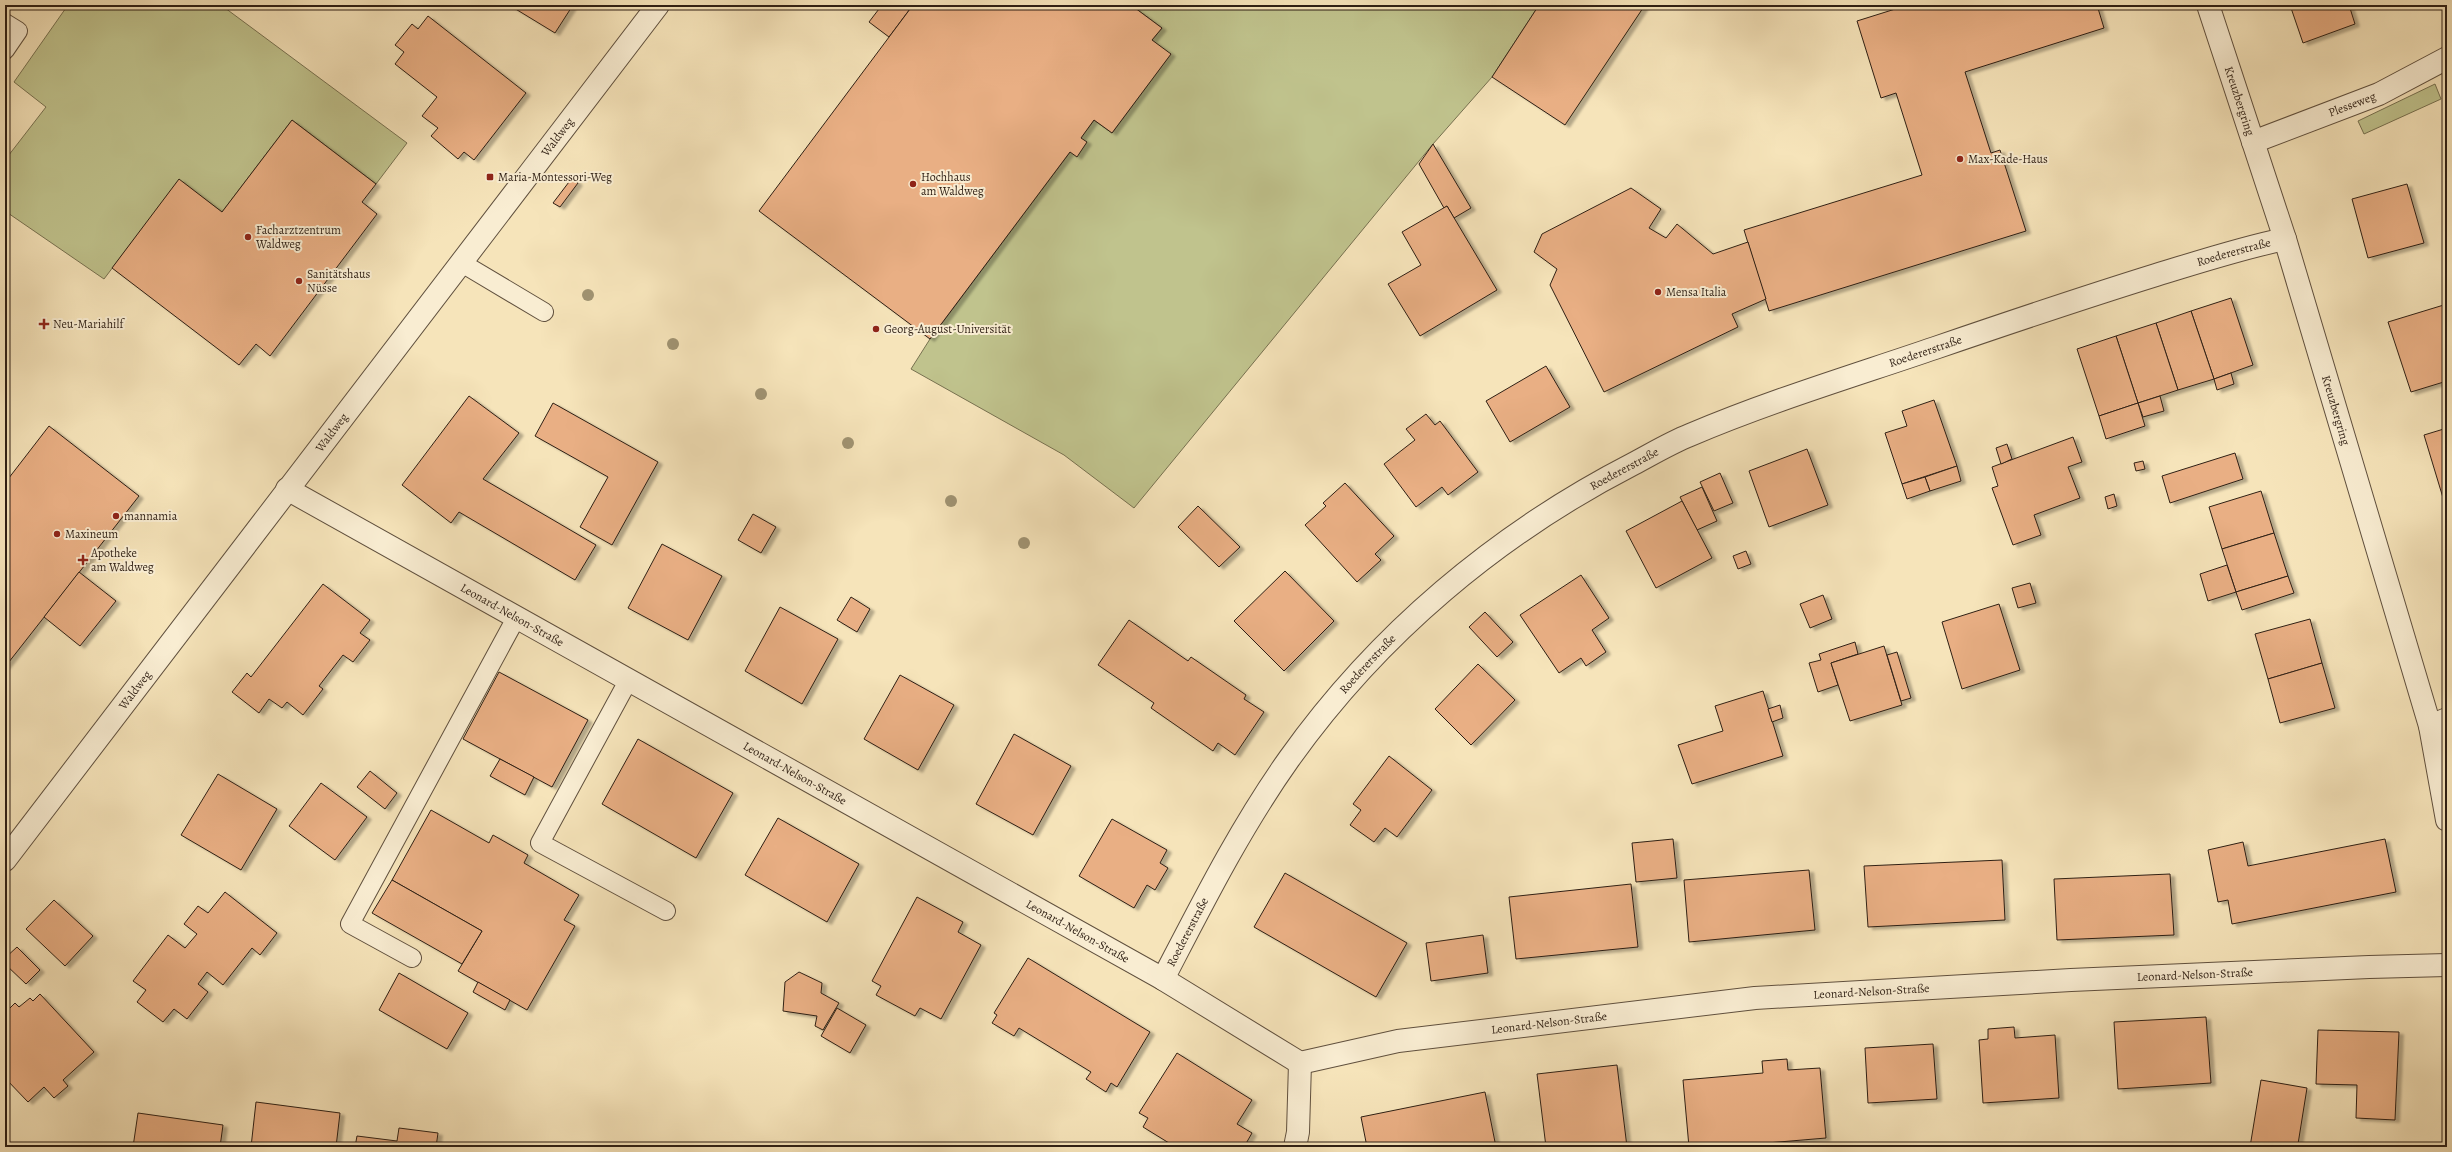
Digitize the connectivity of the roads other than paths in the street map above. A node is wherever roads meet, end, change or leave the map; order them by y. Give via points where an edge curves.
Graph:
1 (658, 5) edge
2 (2208, 5) edge
3 (5, 23) edge
4 (5, 50) edge
5 (2447, 58) edge
6 (2253, 142) junction
7 (2284, 239) junction
8 (460, 262) junction
9 (544, 312) dead end
10 (287, 489) junction
11 (516, 618) junction
12 (628, 681) junction
13 (2439, 722) edge
14 (2447, 820) edge
15 (5, 860) edge
16 (666, 911) dead end
17 (412, 958) dead end
18 (2447, 966) edge
19 (1163, 979) junction
20 (1300, 1063) junction
21 (1295, 1147) edge

1 - 8 street, Waldweg
2 - 6 street, Kreuzbergring
3 - 4 lane via 18,31
5 - 6 street, Plesseweg via 2379,94
6 - 7 street, Kreuzbergring
7 - 13 street, Kreuzbergring
7 - 19 street, Roedererstraße via 2072,301 1812,389 1687,436 1555,507 1492,551 1443,591 1377,654 1314,727 1289,760 1238,840
8 - 9 lane
8 - 10 street, Waldweg
10 - 11 street, Leonard-Nelson-Straße
10 - 15 street, Waldweg
11 - 12 street, Leonard-Nelson-Straße
11 - 17 lane via 350,924
12 - 16 lane via 540,843
12 - 19 street, Leonard-Nelson-Straße
13 - 14 street, Kreuzbergring
18 - 20 street, Leonard-Nelson-Straße via 2370,966 2078,979 1755,998 1398,1041
19 - 20 street, Leonard-Nelson-Straße
20 - 21 street via 1298,1132

